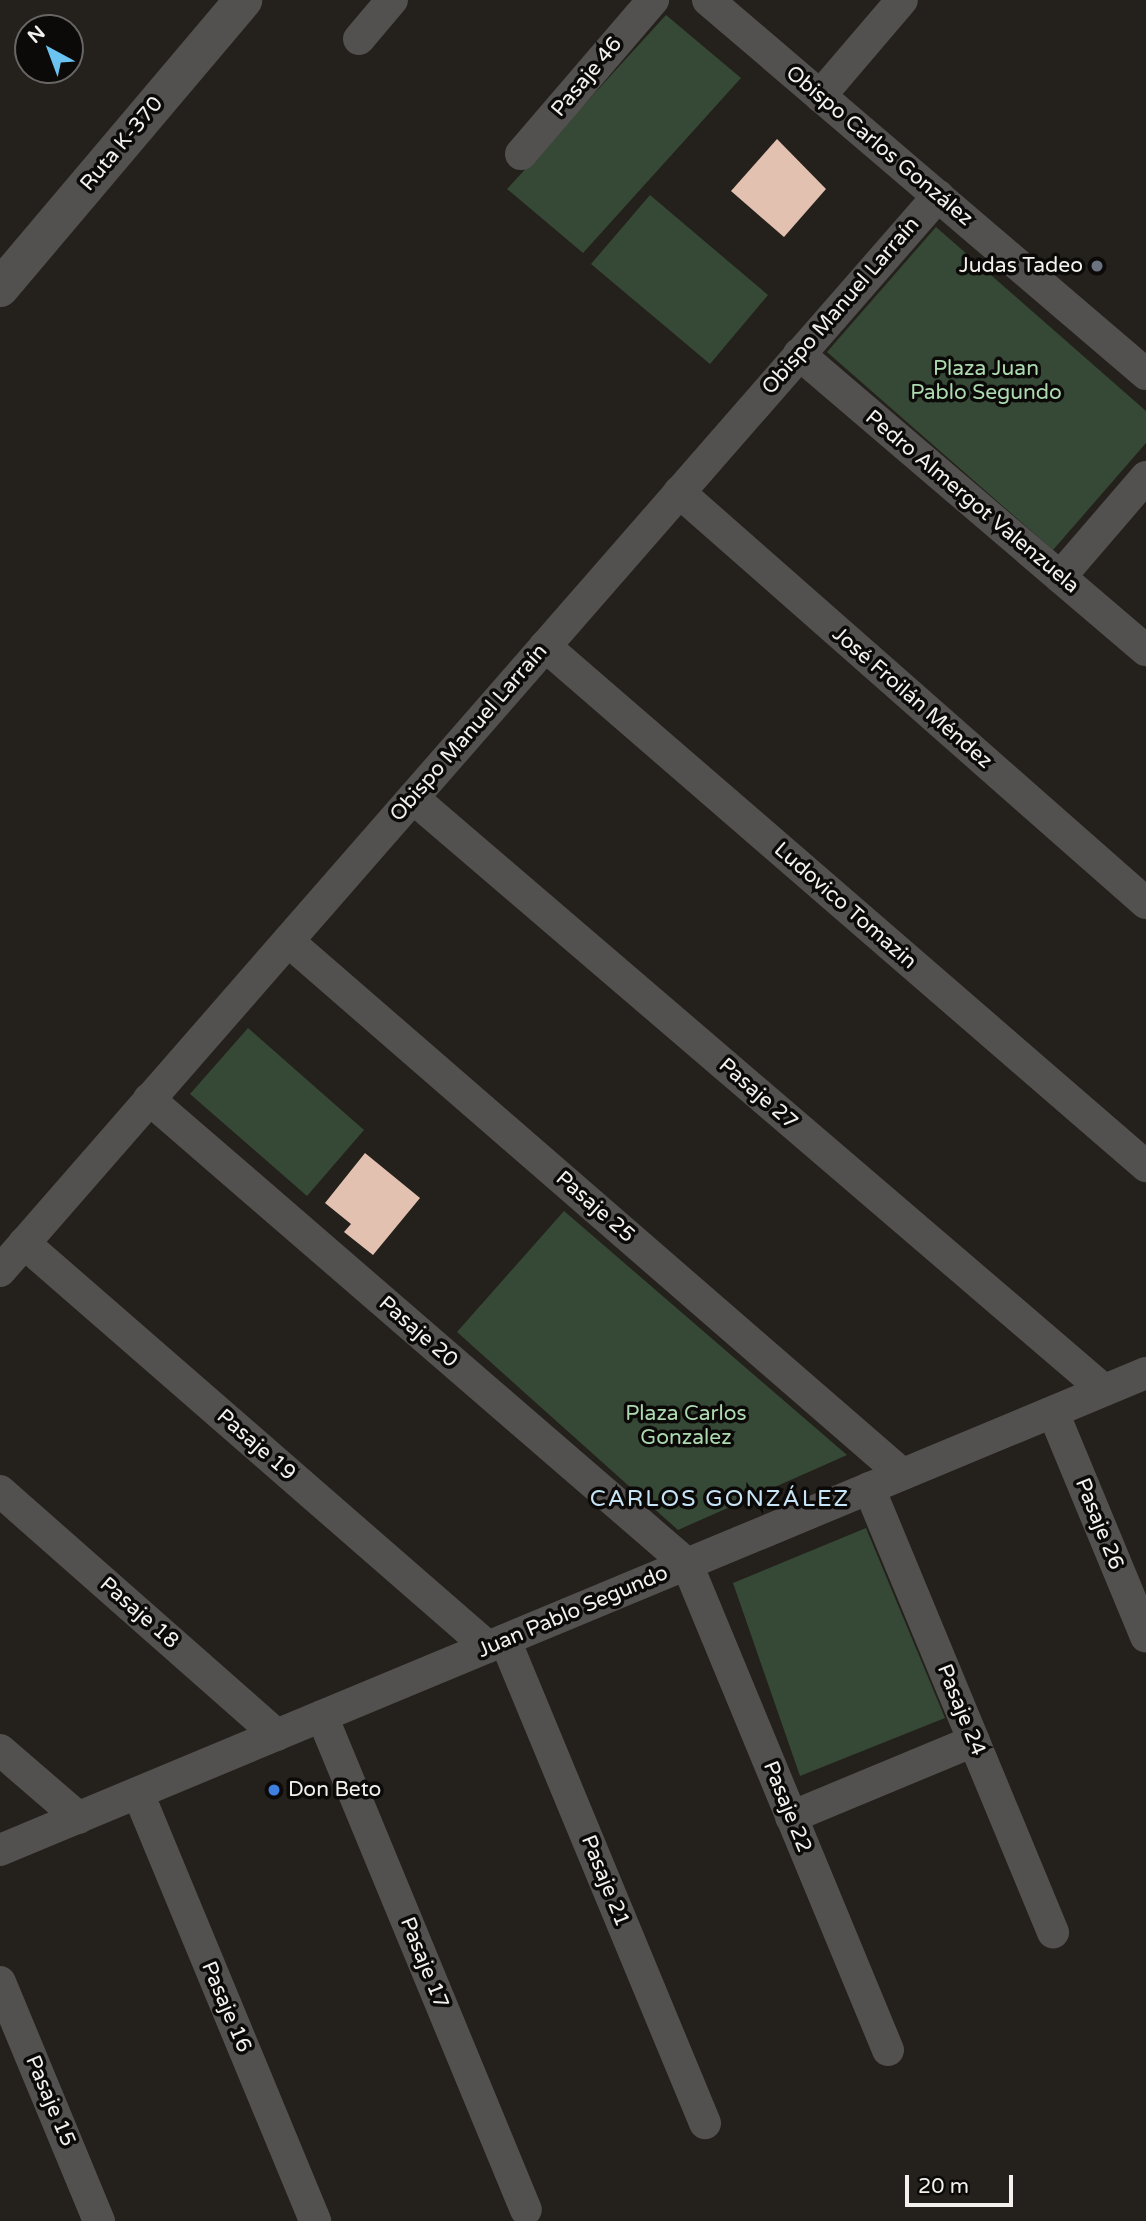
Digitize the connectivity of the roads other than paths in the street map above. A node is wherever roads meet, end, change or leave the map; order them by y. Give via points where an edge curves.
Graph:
1 (243, 0) edge
2 (392, 0) edge
3 (653, 0) edge
4 (708, 0) edge
5 (901, 0) edge
6 (359, 39) dead end
7 (820, 96) junction
8 (521, 154) dead end
9 (937, 196) junction
10 (0, 288) edge
11 (799, 354) junction
12 (1146, 374) edge
13 (1146, 477) edge
14 (679, 492) junction
15 (1060, 577) junction
16 (545, 646) junction
17 (1146, 650) edge
18 (412, 798) junction
19 (1146, 904) edge
20 (288, 941) junction
21 (149, 1100) junction
22 (1146, 1166) edge
23 (24, 1243) junction
24 (0, 1271) edge
25 (1146, 1373) edge
26 (1104, 1390) junction
27 (1053, 1412) junction
28 (902, 1474) junction
29 (869, 1488) junction
30 (0, 1491) edge
31 (687, 1564) junction
32 (1146, 1637) edge
33 (497, 1644) junction
34 (322, 1716) junction
35 (277, 1735) junction
36 (974, 1741) junction
37 (0, 1750) edge
38 (138, 1793) junction
39 (791, 1817) junction
40 (79, 1818) junction
41 (0, 1850) edge
42 (1053, 1932) dead end
43 (0, 1982) edge
44 (888, 2050) dead end
45 (705, 2123) dead end
46 (526, 2210) dead end
47 (99, 2221) edge
48 (315, 2221) edge

1 - 10 street, Ruta K-370
2 - 6 street
3 - 8 street, Pasaje 46
4 - 7 street, Obispo Carlos González
5 - 7 street
7 - 9 street, Obispo Carlos González
9 - 11 street, Obispo Manuel Larraín
9 - 12 street, Obispo Carlos González
11 - 14 street, Obispo Manuel Larraín
11 - 15 street, Pedro Almergot Valenzuela
13 - 15 street
14 - 16 street, Obispo Manuel Larraín
14 - 19 street, José Froilán Méndez
15 - 17 street, Pedro Almergot Valenzuela
16 - 18 street, Obispo Manuel Larraín
16 - 22 street, Ludovico Tomazin
18 - 20 street, Obispo Manuel Larraín
18 - 26 street, Pasaje 27
20 - 21 street, Obispo Manuel Larraín
20 - 28 street, Pasaje 25
21 - 23 street, Obispo Manuel Larraín
21 - 31 street, Pasaje 20
23 - 24 street, Obispo Manuel Larraín
23 - 33 street, Pasaje 19
25 - 26 street, Juan Pablo Segundo
26 - 27 street, Juan Pablo Segundo
27 - 28 street, Juan Pablo Segundo
27 - 32 street, Pasaje 26
28 - 29 street, Juan Pablo Segundo
29 - 31 street, Juan Pablo Segundo
29 - 36 street, Pasaje 24
30 - 35 street, Pasaje 18
31 - 33 street, Juan Pablo Segundo
31 - 39 street, Pasaje 22
33 - 34 street, Juan Pablo Segundo
33 - 45 street, Pasaje 21
34 - 35 street, Juan Pablo Segundo
34 - 46 street, Pasaje 17
35 - 38 street, Juan Pablo Segundo
36 - 39 street
36 - 42 street, Pasaje 24
37 - 40 street
38 - 40 street, Juan Pablo Segundo
38 - 48 street, Pasaje 16
39 - 44 street, Pasaje 22
40 - 41 street, Juan Pablo Segundo
43 - 47 street, Pasaje 15

